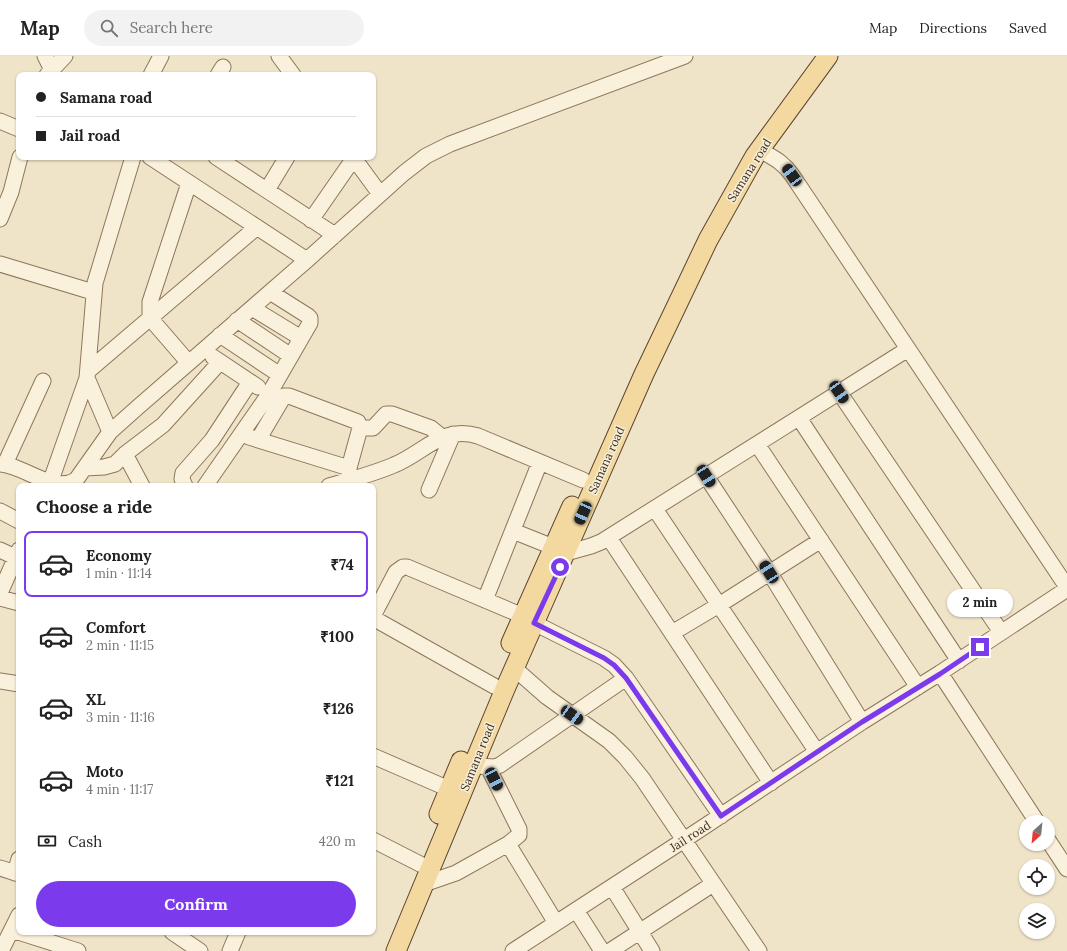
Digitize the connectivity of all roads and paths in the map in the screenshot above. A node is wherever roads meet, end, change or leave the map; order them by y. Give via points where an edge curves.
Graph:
1 (45, 56) edge
2 (65, 56) edge
3 (162, 56) edge
4 (685, 56) edge
5 (813, 56) edge
6 (828, 56) edge
7 (280, 64) edge
8 (50, 72) edge
9 (51, 72) edge
10 (153, 72) edge
11 (289, 72) edge
12 (0, 121) edge
13 (16, 128) edge
14 (760, 150) junction
15 (19, 160) edge
16 (132, 160) edge
17 (154, 160) edge
18 (223, 160) edge
19 (286, 160) edge
20 (352, 160) edge
21 (356, 160) edge
22 (189, 183) junction
23 (267, 190) junction
24 (380, 194) junction
25 (0, 219) edge
26 (311, 220) junction
27 (257, 227) junction
28 (335, 235) junction
29 (307, 260) junction
30 (0, 264) edge
31 (93, 292) junction
32 (270, 292) junction
33 (252, 308) junction
34 (150, 318) junction
35 (237, 320) junction
36 (220, 335) junction
37 (301, 338) junction
38 (908, 349) junction
39 (203, 350) junction
40 (291, 356) junction
41 (188, 362) junction
42 (220, 362) junction
43 (87, 374) junction
44 (280, 375) junction
45 (43, 381) dead end
46 (250, 382) junction
47 (839, 392) junction
48 (269, 394) junction
49 (799, 418) junction
50 (360, 428) junction
51 (110, 432) junction
52 (241, 434) junction
53 (448, 436) junction
54 (258, 440) junction
55 (757, 444) junction
56 (125, 454) junction
57 (4, 457) edge
58 (540, 462) junction
59 (85, 468) junction
60 (349, 474) junction
61 (706, 476) junction
62 (583, 480) junction
63 (48, 483) edge
64 (50, 483) edge
65 (70, 483) edge
66 (140, 483) edge
67 (184, 483) edge
68 (207, 483) edge
69 (334, 483) edge
70 (429, 490) dead end
71 (655, 509) junction
72 (0, 511) edge
73 (16, 519) edge
74 (513, 531) junction
75 (609, 538) junction
76 (820, 540) junction
77 (0, 550) edge
78 (560, 550) junction
79 (16, 554) edge
80 (16, 556) edge
81 (769, 572) junction
82 (1067, 588) edge
83 (0, 593) edge
84 (0, 598) edge
85 (485, 600) junction
86 (16, 602) edge
87 (719, 604) junction
88 (376, 611) edge
89 (376, 619) edge
90 (528, 620) junction
91 (1001, 632) junction
92 (672, 633) junction
93 (959, 661) junction
94 (514, 668) junction
95 (940, 674) junction
96 (626, 678) junction
97 (0, 681) edge
98 (16, 684) edge
99 (494, 686) junction
100 (918, 687) junction
101 (572, 715) junction
102 (862, 722) junction
103 (816, 752) junction
104 (376, 757) edge
105 (481, 766) junction
106 (771, 783) junction
107 (449, 788) junction
108 (1031, 815) edge
109 (721, 816) junction
110 (684, 840) junction
111 (376, 842) edge
112 (508, 844) junction
113 (1055, 851) edge
114 (420, 864) junction
115 (0, 868) edge
116 (16, 869) edge
117 (1067, 869) edge
118 (424, 884) junction
119 (713, 884) junction
120 (612, 887) junction
121 (576, 910) junction
122 (16, 921) edge
123 (556, 923) junction
124 (12, 930) junction
125 (16, 931) edge
126 (640, 931) junction
127 (28, 935) edge
128 (176, 935) edge
129 (237, 935) edge
130 (521, 949) edge
131 (1, 951) edge
132 (78, 951) edge
133 (200, 951) edge
134 (230, 951) edge
135 (384, 951) edge
136 (396, 951) edge
137 (602, 951) edge
138 (610, 951) edge
139 (652, 951) edge
140 (759, 951) edge

1 - 8 street
2 - 9 street
3 - 10 street
4 - 24 street via 450,144 426,156
5 - 62 main road, Samana road via 738,160 716,200 676,277
6 - 14 main road, Samana road
7 - 11 street
12 - 13 street
14 - 38 street via 786,165
14 - 78 main road, Samana road via 741,180 688,282
15 - 25 street via 11,192
16 - 31 street
17 - 22 street
18 - 23 street
19 - 23 street
20 - 26 street
21 - 24 street
22 - 27 street
22 - 34 street via 152,295
23 - 26 street
24 - 28 street
26 - 28 street
27 - 29 street
27 - 34 street
28 - 29 street
29 - 32 street
30 - 31 street
31 - 43 street
32 - 33 street
32 - 37 street via 310,318 310,323
33 - 35 street
33 - 37 street
34 - 41 street
34 - 43 street
35 - 36 street
35 - 40 street
36 - 39 street
36 - 44 street
37 - 40 street
38 - 47 street
38 - 82 street
39 - 41 street
39 - 42 street
40 - 44 street
41 - 51 street
42 - 46 street
42 - 56 street via 163,425
43 - 51 street
43 - 64 street
44 - 48 street
45 - 57 street
46 - 48 street
46 - 67 street via 212,440 183,473
47 - 49 street
47 - 91 street
48 - 52 street
49 - 55 street
49 - 93 street
50 - 53 street via 373,428 386,414 392,414
50 - 54 street via 358,422 286,396 282,398
50 - 60 street
51 - 59 street
52 - 54 street
52 - 68 street
53 - 58 street via 463,433 478,436
53 - 60 street via 394,465
53 - 70 street
54 - 60 street
55 - 61 street
55 - 76 street
56 - 59 street via 110,466
56 - 66 street
57 - 63 street
58 - 62 street
58 - 74 street
59 - 65 street via 76,480
60 - 69 street
61 - 71 street
61 - 81 street
62 - 78 main road, Samana road
71 - 75 street
71 - 87 street
72 - 73 street
74 - 78 street
74 - 85 street
75 - 78 street via 591,546
75 - 92 street
76 - 81 street
76 - 100 street
77 - 79 street
78 - 90 main road, Samana road
80 - 83 street
81 - 87 street
81 - 102 street
82 - 91 street, Jail road
84 - 86 street
85 - 88 street via 403,567 396,572
85 - 90 street
87 - 92 street
87 - 103 street
89 - 99 street
90 - 94 main road, Samana road
90 - 96 street via 604,658
90 - 99 main road, Samana road
91 - 93 street, Jail road
92 - 106 street
93 - 95 street, Jail road
94 - 101 street via 533,686
94 - 105 main road, Samana road
95 - 100 street, Jail road
95 - 108 street
96 - 101 street
96 - 109 street
97 - 98 street
99 - 107 main road, Samana road
100 - 102 street, Jail road
101 - 105 street via 500,765
101 - 110 street via 609,741 625,757
102 - 103 street, Jail road
103 - 106 street, Jail road
104 - 107 street
105 - 112 street via 519,829 518,835
105 - 118 main road, Samana road
106 - 109 street, Jail road
107 - 114 main road, Samana road
109 - 110 street, Jail road
110 - 119 street
110 - 120 street, Jail road
111 - 114 street
112 - 118 street via 456,872
112 - 123 street
113 - 117 street
114 - 135 main road, Samana road
115 - 116 street
118 - 136 main road, Samana road
119 - 126 street
119 - 140 street
120 - 121 street, Jail road
120 - 126 street
121 - 123 street, Jail road
121 - 137 street
122 - 124 street
123 - 130 street, Jail road
124 - 125 street
124 - 131 street
126 - 138 street
126 - 139 street
127 - 132 street
128 - 133 street
129 - 134 street

